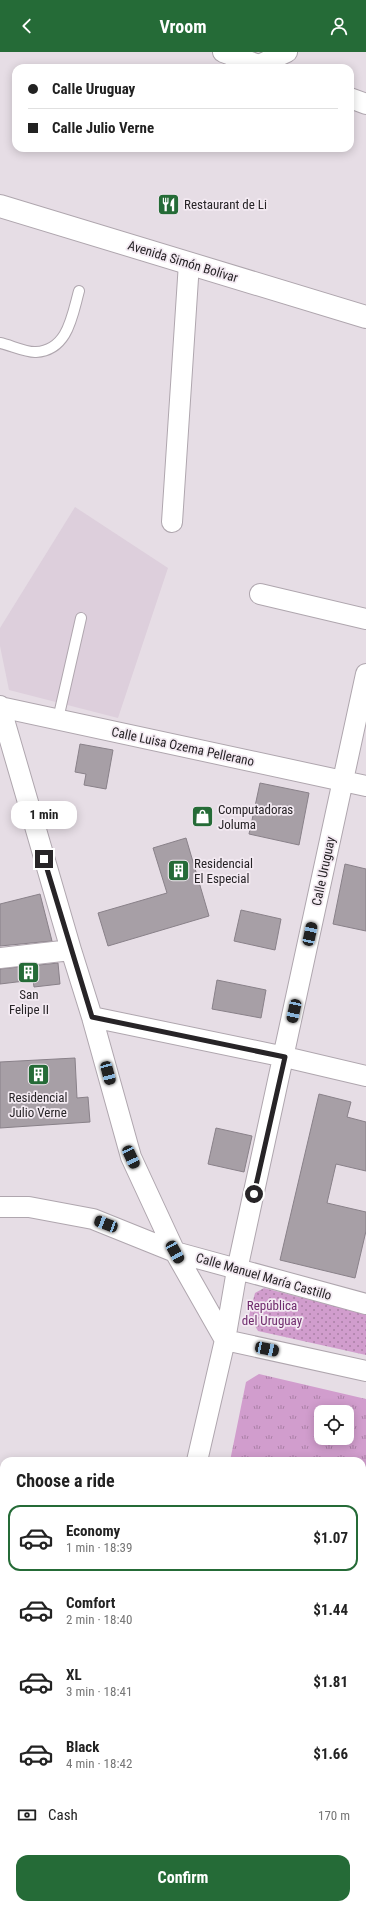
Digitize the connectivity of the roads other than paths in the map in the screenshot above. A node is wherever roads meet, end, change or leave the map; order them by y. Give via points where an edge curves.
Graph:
1 (223, 52) edge
2 (287, 52) edge
3 (257, 64) edge
4 (266, 64) edge
5 (354, 100) edge
6 (366, 104) edge
7 (0, 206) edge
8 (189, 263) junction
9 (79, 292) dead end
10 (366, 317) edge
11 (0, 343) edge
12 (172, 522) dead end
13 (260, 594) dead end
14 (81, 618) dead end
15 (366, 619) edge
16 (366, 674) edge
17 (0, 706) edge
18 (58, 719) junction
19 (342, 780) junction
20 (366, 786) edge
21 (71, 950) junction
22 (0, 958) edge
23 (92, 1017) junction
24 (285, 1057) junction
25 (366, 1076) edge
26 (0, 1207) edge
27 (175, 1252) junction
28 (237, 1270) junction
29 (366, 1304) edge
30 (225, 1340) junction
31 (366, 1371) edge
32 (198, 1457) edge

1 - 3 street
2 - 4 street
5 - 6 street
7 - 8 main road, Avenida Simón Bolívar
8 - 10 main road, Avenida Simón Bolívar
8 - 12 street
9 - 11 lane via 68,328 61,341 51,348 35,353
13 - 15 street
14 - 18 lane
16 - 19 street, Calle Uruguay
17 - 18 street, Calle Luisa Ozema Pellerano
17 - 21 street
18 - 19 street, Calle Luisa Ozema Pellerano
19 - 20 street, Calle Luisa Ozema Pellerano
19 - 24 street, Calle Uruguay
21 - 22 street
21 - 23 street
23 - 24 street
23 - 27 street via 131,1157
24 - 25 street
24 - 28 street, Calle Uruguay
26 - 27 street, Calle Manuel María Castillo via 29,1207 93,1219
27 - 28 street, Calle Manuel María Castillo
27 - 30 street
28 - 29 street, Calle Manuel María Castillo
28 - 30 street, Calle Uruguay
30 - 31 street
30 - 32 street, Calle Uruguay

